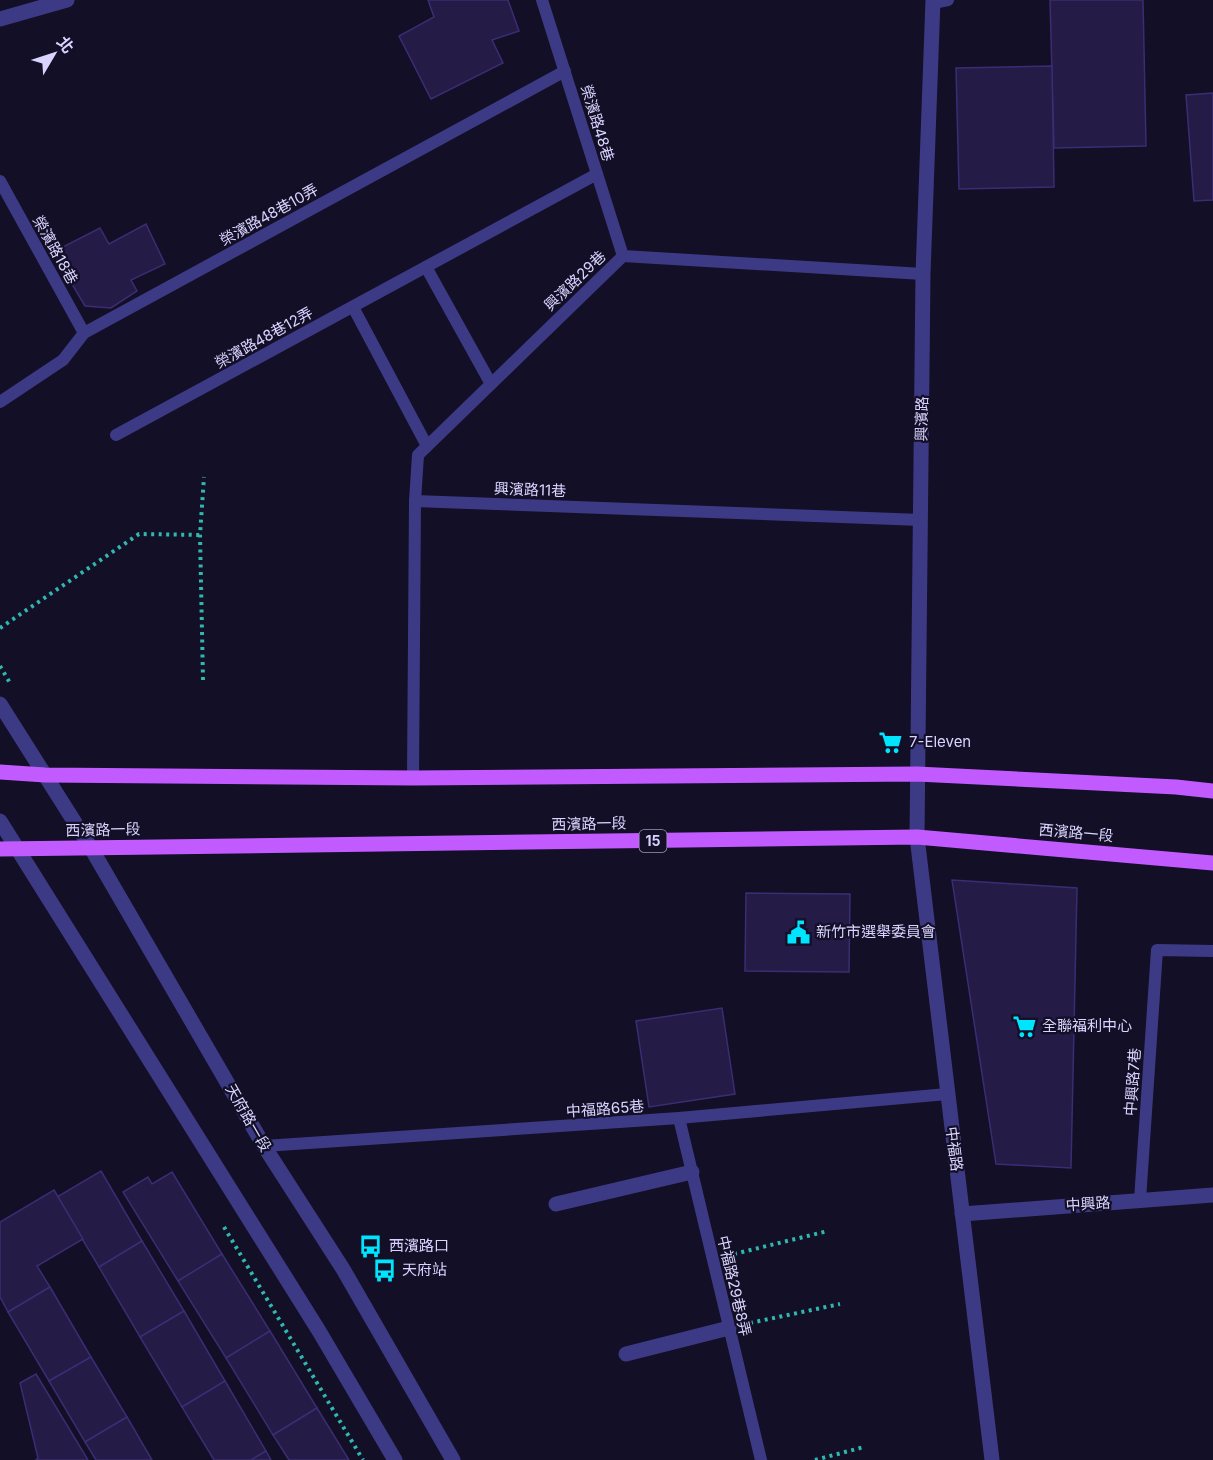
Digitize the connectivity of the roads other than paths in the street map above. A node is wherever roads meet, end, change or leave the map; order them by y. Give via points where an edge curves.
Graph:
1 (66, 0) edge
2 (543, 0) edge
3 (938, 1) edge
4 (0, 19) edge
5 (565, 71) junction
6 (597, 174) junction
7 (0, 181) edge
8 (623, 256) junction
9 (426, 267) junction
10 (923, 274) junction
11 (353, 307) junction
12 (84, 333) junction
13 (491, 384) junction
14 (0, 402) edge
15 (116, 435) dead end
16 (427, 446) junction
17 (415, 501) junction
18 (921, 520) junction
19 (0, 704) edge
20 (0, 772) edge
21 (917, 774) junction
22 (45, 775) junction
23 (413, 778) junction
24 (1213, 791) edge
25 (0, 821) edge
26 (917, 837) junction
27 (91, 848) junction
28 (0, 849) edge
29 (16, 849) junction
30 (1213, 863) edge
31 (1213, 951) edge
32 (947, 1094) junction
33 (679, 1118) junction
34 (264, 1146) junction
35 (692, 1172) junction
36 (1213, 1195) edge
37 (1140, 1200) junction
38 (555, 1204) dead end
39 (962, 1214) junction
40 (729, 1328) junction
41 (626, 1354) dead end
42 (395, 1460) edge
43 (453, 1460) edge
44 (760, 1460) edge
45 (992, 1460) edge

1 - 4 street
2 - 5 lane, 榮濱路48巷
3 - 10 street, 興濱路
5 - 6 lane, 榮濱路48巷
5 - 12 lane, 榮濱路48巷10弄
6 - 8 lane, 榮濱路48巷
6 - 9 lane, 榮濱路48巷12弄
7 - 12 lane, 榮濱路18巷
8 - 10 lane, 興濱路29巷
8 - 13 lane, 興濱路29巷
9 - 11 lane, 榮濱路48巷12弄
9 - 13 lane
10 - 18 street, 興濱路
11 - 15 lane, 榮濱路48巷12弄
11 - 16 lane
12 - 14 lane, 榮濱路48巷10弄 via 63,360
13 - 16 lane, 興濱路29巷
16 - 17 lane, 興濱路29巷 via 418,454
17 - 18 lane, 興濱路11巷
17 - 23 lane
18 - 21 street, 興濱路
19 - 22 street, 天府路一段
20 - 22 main road
21 - 23 main road
21 - 24 main road
21 - 26 street, 興濱路
22 - 23 main road
22 - 27 street, 天府路一段
25 - 29 street
26 - 27 main road, 西濱路一段 / 15
26 - 30 main road, 西濱路一段 / 15
26 - 32 street, 中福路
27 - 29 main road, 西濱路一段 / 15
27 - 34 street, 天府路一段
28 - 29 main road, 西濱路一段 / 15
29 - 42 street via 319,1331
31 - 37 lane, 中興路7巷 via 1157,950
32 - 33 lane, 中福路65巷
32 - 39 street, 中福路
33 - 34 lane, 中福路65巷
33 - 35 lane, 中福路29巷8弄
34 - 43 street, 天府路一段 via 343,1269
35 - 38 street
35 - 40 lane, 中福路29巷8弄
36 - 37 street, 中興路
37 - 39 street, 中興路
39 - 45 street, 中福路
40 - 41 street
40 - 44 lane, 中福路29巷8弄

